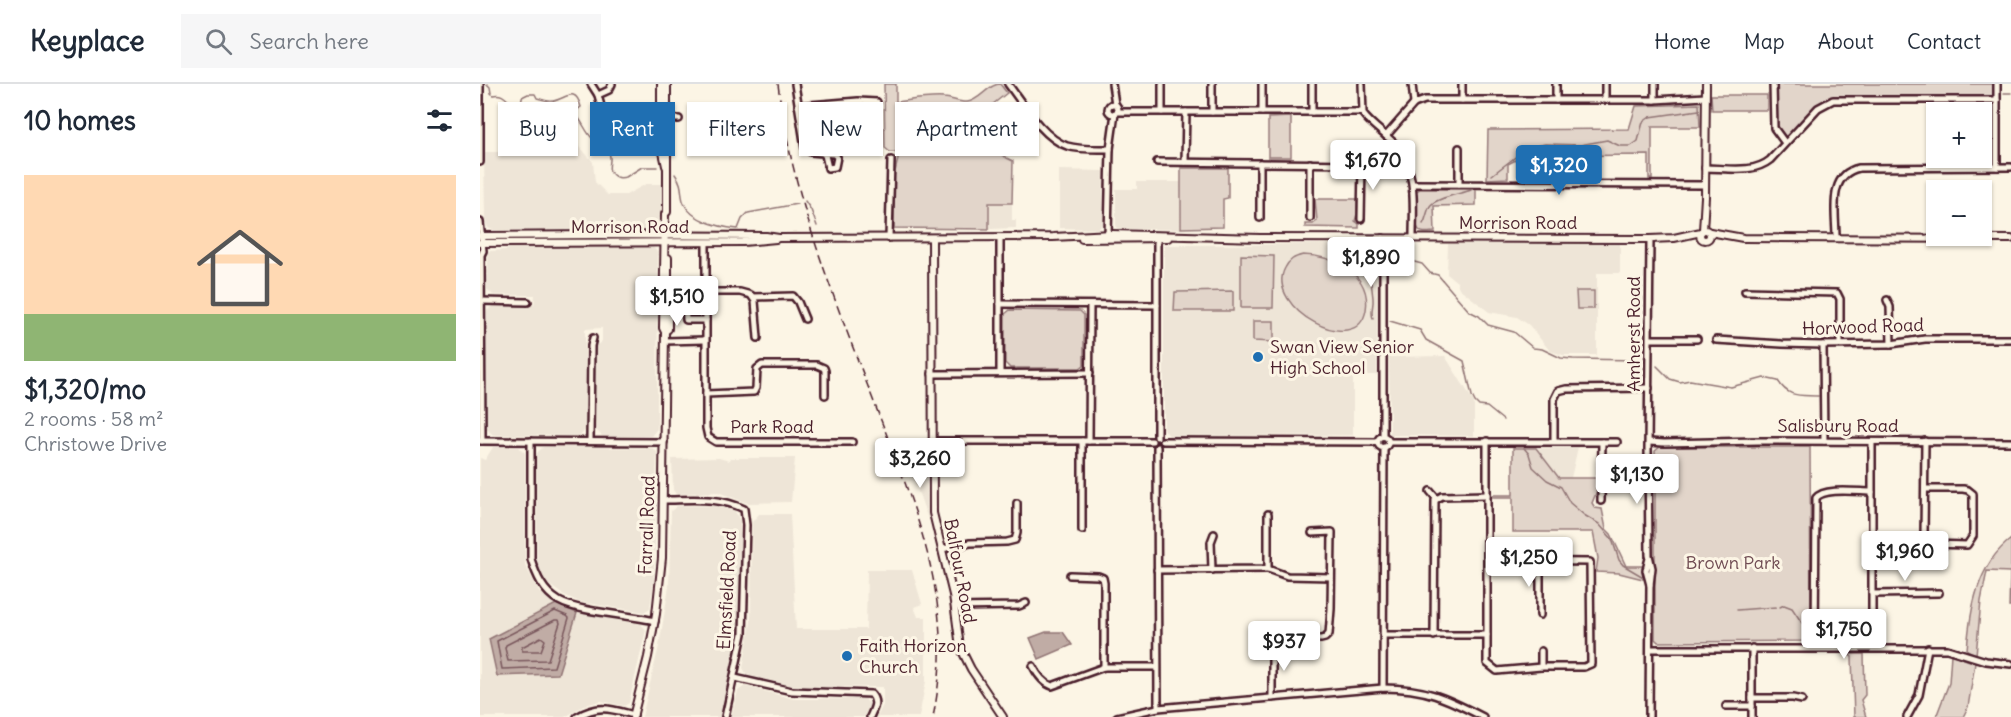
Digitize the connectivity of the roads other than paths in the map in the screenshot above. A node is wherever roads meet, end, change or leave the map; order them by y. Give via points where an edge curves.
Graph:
1 (480, 84) edge
2 (591, 84) edge
3 (612, 84) edge
4 (661, 84) edge
5 (668, 84) edge
6 (795, 84) edge
7 (1008, 84) edge
8 (1112, 84) edge
9 (1162, 84) edge
10 (1212, 84) edge
11 (1262, 84) edge
12 (1312, 84) edge
13 (1362, 84) edge
14 (1412, 84) edge
15 (1462, 84) edge
16 (1556, 84) edge
17 (1605, 84) edge
18 (1655, 84) edge
19 (1706, 84) edge
20 (1773, 84) edge
21 (1996, 84) edge
22 (598, 95) junction
23 (1706, 97) junction
24 (664, 99) junction
25 (1462, 100) junction
26 (1556, 100) junction
27 (1605, 100) junction
28 (1655, 100) junction
29 (1997, 100) junction
30 (600, 102) edge
31 (664, 102) edge
32 (846, 102) edge
33 (877, 102) dead end
34 (1414, 104) junction
35 (798, 106) joint
36 (1114, 109) junction
37 (799, 111) edge
38 (1162, 112) junction
39 (1186, 112) junction
40 (1212, 112) junction
41 (1262, 112) junction
42 (1312, 112) junction
43 (1362, 112) junction
44 (679, 118) dead end
45 (675, 119) edge
46 (1386, 136) junction
47 (1785, 143) junction
48 (1459, 148) dead end
49 (1110, 149) junction
50 (1401, 152) junction
51 (665, 156) edge
52 (891, 160) dead end
53 (480, 162) edge
54 (1156, 162) dead end
55 (1185, 162) junction
56 (1260, 164) junction
57 (1310, 164) junction
58 (1362, 164) junction
59 (1997, 167) junction
60 (2011, 167) edge
61 (1706, 168) junction
62 (1413, 184) junction
63 (1459, 184) junction
64 (1705, 185) junction
65 (1260, 218) dead end
66 (1310, 218) dead end
67 (1361, 219) dead end
68 (480, 222) edge
69 (1705, 234) junction
70 (1109, 236) junction
71 (889, 237) junction
72 (1157, 237) junction
73 (779, 238) junction
74 (932, 238) junction
75 (1000, 238) junction
76 (1383, 238) junction
77 (1413, 238) junction
78 (1836, 238) junction
79 (667, 239) junction
80 (1650, 239) junction
81 (2011, 239) edge
82 (481, 240) edge
83 (706, 243) junction
84 (481, 254) edge
85 (1745, 291) dead end
86 (706, 292) junction
87 (753, 297) junction
88 (685, 299) dead end
89 (1887, 300) dead end
90 (481, 301) edge
91 (528, 302) dead end
92 (1000, 304) junction
93 (1090, 305) junction
94 (1157, 305) junction
95 (805, 319) dead end
96 (706, 320) junction
97 (593, 338) dead end
98 (758, 338) dead end
99 (1650, 339) junction
100 (1697, 339) dead end
101 (2011, 339) edge
102 (705, 340) junction
103 (1716, 340) dead end
104 (665, 341) junction
105 (1840, 344) junction
106 (1891, 344) junction
107 (1823, 345) junction
108 (1000, 373) junction
109 (932, 374) junction
110 (1090, 374) junction
111 (1649, 388) junction
112 (706, 394) junction
113 (825, 395) dead end
114 (1383, 436) junction
115 (1160, 439) junction
116 (481, 441) edge
117 (531, 441) junction
118 (590, 441) junction
119 (932, 441) junction
120 (1082, 441) junction
121 (1089, 441) junction
122 (1152, 441) junction
123 (1487, 441) junction
124 (1554, 441) junction
125 (1824, 441) junction
126 (1925, 441) junction
127 (664, 442) junction
128 (852, 442) dead end
129 (1378, 442) junction
130 (1389, 442) junction
131 (1602, 442) junction
132 (1617, 442) dead end
133 (1872, 442) junction
134 (2011, 442) edge
135 (1650, 444) junction
136 (1157, 447) junction
137 (1384, 447) junction
138 (1925, 489) junction
139 (1430, 491) dead end
140 (1872, 492) junction
141 (1487, 495) junction
142 (1437, 499) junction
143 (663, 500) junction
144 (1601, 501) dead end
145 (1017, 502) dead end
146 (1268, 514) dead end
147 (1082, 530) dead end
148 (1312, 532) dead end
149 (1214, 534) dead end
150 (942, 549) junction
151 (1487, 561) junction
152 (1540, 561) junction
153 (1268, 569) junction
154 (1157, 570) junction
155 (1212, 570) junction
156 (1070, 575) dead end
157 (1331, 577) junction
158 (1939, 593) dead end
159 (1872, 594) junction
160 (1026, 603) dead end
161 (955, 607) junction
162 (1540, 615) dead end
163 (655, 621) junction
164 (1384, 635) junction
165 (1487, 635) junction
166 (1434, 636) junction
167 (1652, 648) junction
168 (1752, 648) junction
169 (1815, 648) junction
170 (1872, 648) junction
171 (1928, 648) junction
172 (1541, 651) dead end
173 (2011, 664) edge
174 (1033, 666) dead end
175 (1104, 667) junction
176 (1157, 667) junction
177 (1541, 667) junction
178 (735, 678) junction
179 (1383, 688) junction
180 (1272, 698) junction
181 (1752, 698) junction
182 (1802, 700) dead end
183 (1726, 706) dead end
184 (1752, 706) junction
185 (1158, 708) junction
186 (633, 716) edge
187 (577, 717) edge
188 (725, 717) edge
189 (870, 717) edge
190 (1003, 717) edge
191 (1117, 717) edge
192 (1483, 717) edge
193 (1650, 717) edge
194 (1752, 717) edge
195 (1907, 717) edge

1 - 53 street
2 - 22 street
3 - 22 street
4 - 24 main road, Farrall Road
5 - 24 main road, Farrall Road
6 - 35 street
7 - 49 street via 1055,140 1074,147
8 - 36 street
9 - 38 street
10 - 40 street
11 - 41 street
12 - 42 street
13 - 43 street
14 - 34 street
15 - 25 street
16 - 26 street
17 - 27 street
18 - 28 street
19 - 23 main road
20 - 47 street via 1774,128
21 - 29 street
22 - 30 street
23 - 28 street
23 - 61 main road
24 - 31 main road, Farrall Road
25 - 26 street
25 - 34 street via 1425,100
26 - 27 street
27 - 28 street
29 - 47 street via 1833,100 1818,108
29 - 59 street
32 - 33 street
34 - 46 street
35 - 37 street
36 - 38 street
36 - 49 street
38 - 39 street
39 - 40 street
39 - 55 street
40 - 41 street
41 - 42 street
42 - 43 street
43 - 46 street
44 - 45 street
46 - 50 street
47 - 61 street via 1758,167
48 - 63 street
49 - 70 street
50 - 58 street via 1389,162
50 - 62 street
51 - 79 main road, Farrall Road
52 - 71 street
54 - 55 street
55 - 56 street
56 - 57 street
56 - 65 street
57 - 58 street
57 - 66 street
58 - 67 street
59 - 60 street
59 - 78 street via 1849,171 1837,187
61 - 64 main road
62 - 63 street
62 - 77 street
63 - 64 street
64 - 69 main road
68 - 82 street
69 - 78 main road
69 - 80 main road, Morrison Road
70 - 72 main road, Morrison Road
70 - 75 main road, Morrison Road
71 - 73 main road, Morrison Road
71 - 74 main road, Morrison Road
72 - 76 main road, Morrison Road via 1168,234
72 - 94 street
73 - 79 main road, Morrison Road
73 - 83 main road, Morrison Road
74 - 75 main road, Morrison Road
74 - 109 main road, Balfour Road
75 - 92 street
76 - 77 main road, Morrison Road
76 - 114 street
77 - 80 main road, Morrison Road
78 - 81 main road
79 - 82 main road, Morrison Road
79 - 83 main road, Morrison Road
79 - 104 main road, Farrall Road
80 - 99 street, Amherst Road
82 - 84 street
83 - 86 street, Park Road
84 - 90 street
85 - 105 street via 1837,293
86 - 87 street via 746,292
86 - 96 street, Park Road
87 - 95 street via 793,296
87 - 98 street
88 - 96 street via 686,320
89 - 106 street
90 - 91 street
90 - 116 street
92 - 93 street
92 - 108 street
93 - 94 street
93 - 110 street
94 - 115 street
96 - 102 street, Park Road
97 - 118 street
99 - 100 street
99 - 111 street, Amherst Road
101 - 106 street, Horwood Road via 1925,339
102 - 104 street
102 - 112 street, Park Road
103 - 107 street, Horwood Road
104 - 127 main road, Farrall Road
105 - 106 street, Horwood Road
105 - 107 street, Horwood Road
107 - 125 street
108 - 109 street
108 - 110 street
109 - 119 main road, Balfour Road
110 - 121 street
111 - 124 street via 1558,391 1554,399
111 - 135 street, Amherst Road
112 - 113 street via 754,392 757,369 762,365 817,365 825,371
112 - 128 street, Park Road via 706,432 716,442
114 - 129 street
114 - 130 street
115 - 122 street
115 - 129 street
115 - 136 street via 1161,445
116 - 117 street
117 - 118 street
117 - 163 street via 531,559 546,590 575,607
118 - 127 street
119 - 120 street
119 - 150 main road, Balfour Road via 932,504
120 - 121 street
120 - 147 street
121 - 122 street
122 - 136 street
123 - 124 street
123 - 130 street
123 - 141 street
124 - 131 street
125 - 133 street, Salisbury Road
125 - 135 street, Salisbury Road
126 - 133 street, Salisbury Road
126 - 134 street, Salisbury Road
126 - 138 street
127 - 143 main road, Farrall Road
129 - 137 street
130 - 137 street
131 - 132 street
131 - 144 street
133 - 140 street
135 - 167 street, Amherst Road
136 - 154 street
137 - 164 street
138 - 138 street via 1926,542 1967,545 1973,536 1973,495 1963,489
139 - 142 street
140 - 159 street
140 - 169 street via 1825,491 1816,498
141 - 142 street
141 - 151 street
142 - 166 street
143 - 163 main road, Farrall Road
143 - 178 street, Elmsfield Road via 714,499 744,509 743,634
145 - 150 street via 1015,540
146 - 153 street
148 - 157 street via 1332,532
149 - 155 street
150 - 161 main road, Balfour Road
151 - 152 street
151 - 165 street
152 - 162 street
152 - 177 street via 1590,561 1592,568 1591,664
153 - 155 street
153 - 157 street via 1287,576
154 - 155 street
154 - 176 street
156 - 175 street via 1103,578
157 - 180 street via 1328,636 1278,638 1272,648
158 - 159 street
159 - 170 street
160 - 161 street
161 - 190 main road, Balfour Road via 957,636 964,657
163 - 186 main road, Farrall Road
164 - 166 street
164 - 179 street
165 - 166 street
165 - 177 street via 1486,663 1497,670
167 - 168 street
167 - 193 street, Amherst Road
168 - 169 street
168 - 181 street
169 - 170 street
170 - 171 street
171 - 173 street
171 - 195 street via 1919,694
172 - 177 street
174 - 175 street via 1036,674 1052,686
175 - 176 street
176 - 185 street
178 - 188 street, Elmsfield Road
178 - 189 street via 792,691 872,694 875,706
179 - 180 street
179 - 192 street via 1430,692
180 - 185 street
181 - 182 street
181 - 184 street
183 - 184 street
184 - 194 street
185 - 191 street
186 - 187 street via 603,708

